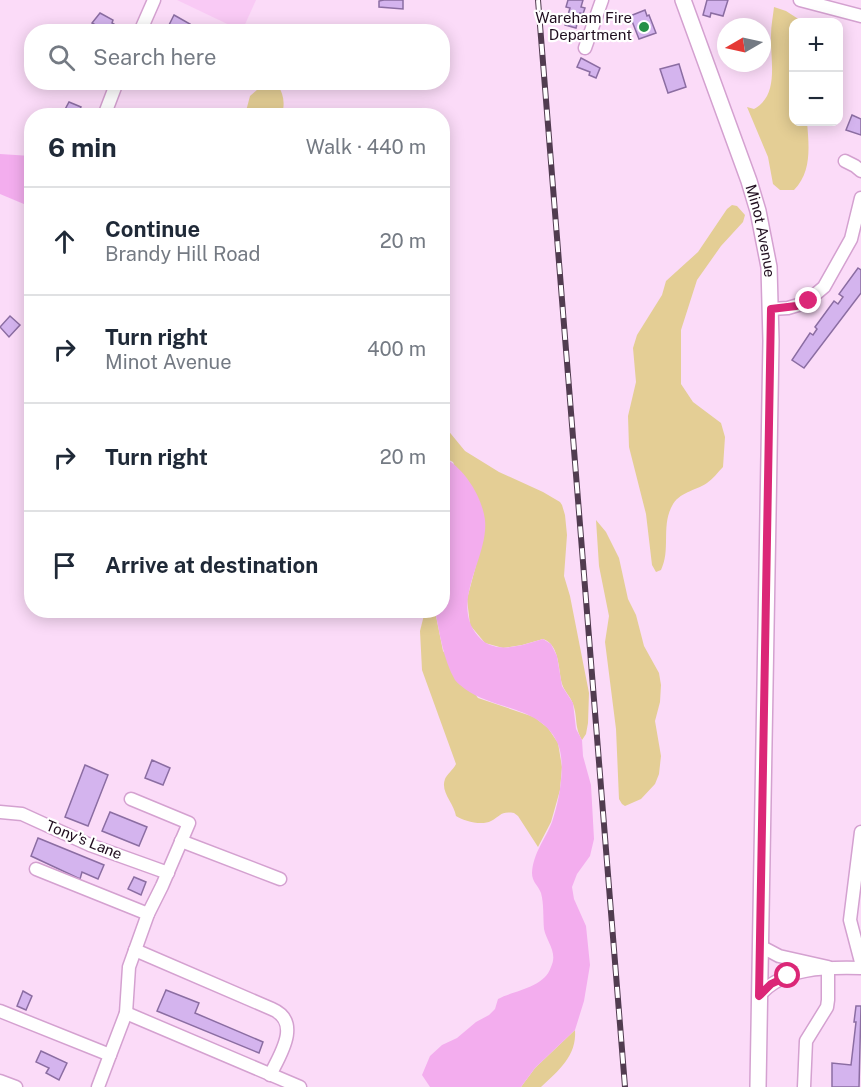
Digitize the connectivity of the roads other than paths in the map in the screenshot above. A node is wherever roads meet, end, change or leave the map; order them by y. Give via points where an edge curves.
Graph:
1 (154, 0) edge
2 (602, 0) edge
3 (683, 0) edge
4 (800, 0) edge
5 (842, 5) edge
6 (861, 16) edge
7 (144, 24) edge
8 (585, 48) dead end
9 (114, 90) edge
10 (107, 108) edge
11 (845, 161) dead end
12 (861, 171) edge
13 (861, 198) edge
14 (771, 309) junction
15 (131, 799) dead end
16 (0, 812) edge
17 (861, 832) edge
18 (181, 841) junction
19 (36, 869) dead end
20 (168, 873) junction
21 (280, 879) dead end
22 (148, 914) junction
23 (760, 946) junction
24 (135, 950) junction
25 (861, 962) edge
26 (828, 967) junction
27 (861, 968) edge
28 (759, 996) junction
29 (0, 1011) edge
30 (126, 1013) junction
31 (110, 1055) junction
32 (270, 1075) junction
33 (0, 1081) edge
34 (16, 1087) edge
35 (98, 1087) edge
36 (300, 1087) edge
37 (758, 1087) edge
38 (804, 1087) edge

1 - 7 street
2 - 8 street
3 - 14 main road, Minot Avenue via 758,212 769,267
4 - 5 street
5 - 6 street
9 - 10 street
11 - 12 street
13 - 14 street via 851,239 824,287 805,303
14 - 23 main road, Minot Avenue
15 - 18 street via 189,823
16 - 20 street, Tony's Lane via 22,814 90,845
17 - 25 street via 850,920
18 - 20 street
18 - 21 street
19 - 22 street
20 - 22 street
22 - 24 street
23 - 26 street via 779,956
23 - 28 main road, Minot Avenue
24 - 30 street via 129,967
24 - 32 street via 284,1016 287,1035
26 - 27 street
26 - 28 street via 782,978
26 - 38 street via 827,1008 806,1041
28 - 37 main road, Minot Avenue
29 - 31 street
30 - 31 street
30 - 32 street
31 - 35 street
32 - 36 street
33 - 34 street

